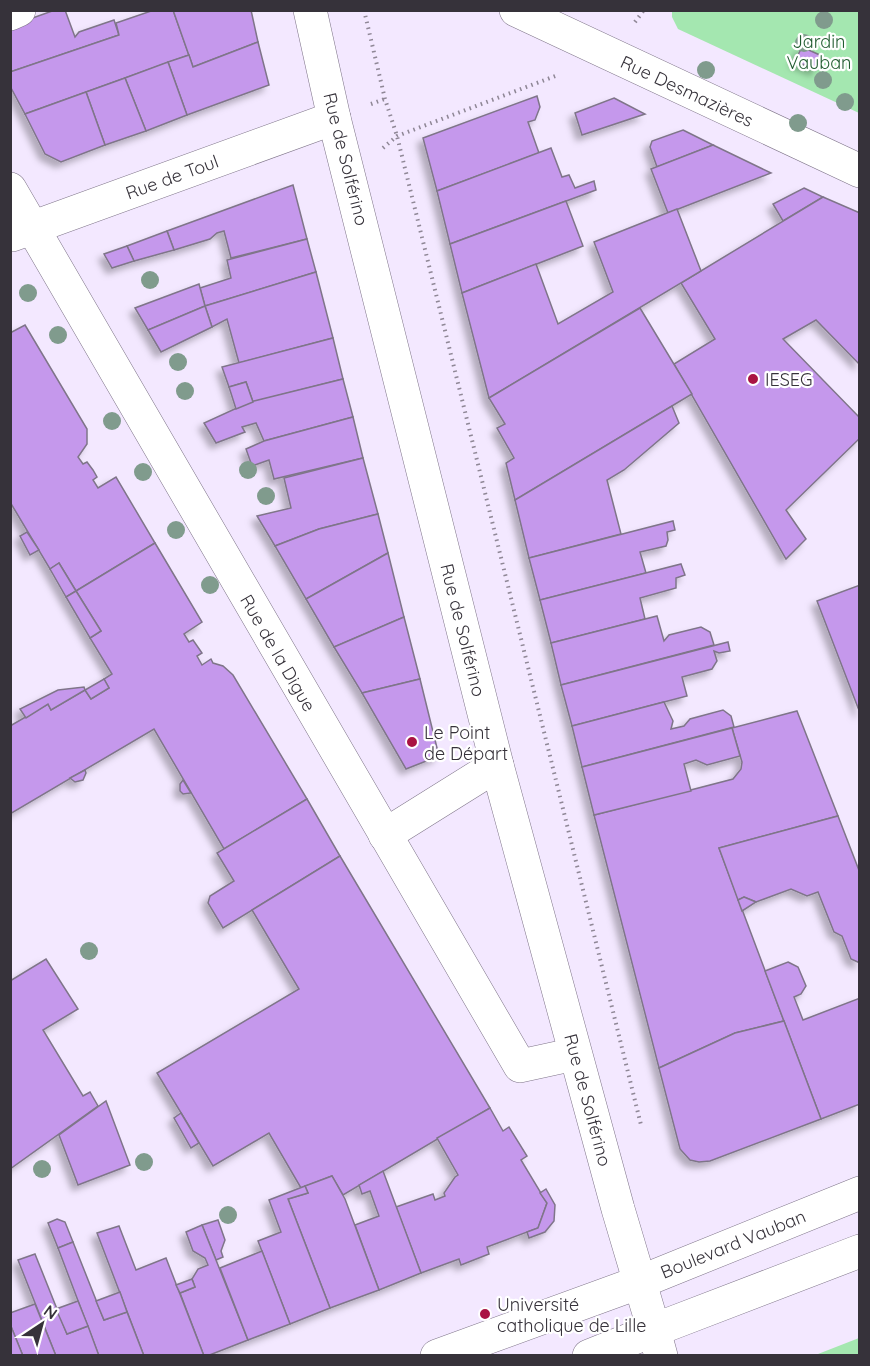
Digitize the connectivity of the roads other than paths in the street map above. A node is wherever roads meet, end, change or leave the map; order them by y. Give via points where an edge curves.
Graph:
1 (19, 10) edge
2 (310, 10) edge
3 (516, 10) edge
4 (10, 14) edge
5 (334, 118) junction
6 (860, 171) edge
7 (10, 189) edge
8 (21, 232) edge
9 (497, 765) junction
10 (385, 835) junction
11 (575, 1054) junction
12 (860, 1193) edge
13 (860, 1251) edge
14 (640, 1282) junction
15 (658, 1343) edge
16 (437, 1356) edge
17 (589, 1356) edge

1 - 4 main road
2 - 5 main road, Rue de Solférino
3 - 6 main road, Rue Desmazières
5 - 8 main road, Rue de Toul
5 - 9 main road, Rue de Solférino
7 - 8 main road, Rue de la Digue
8 - 10 main road, Rue de la Digue
9 - 10 main road
9 - 11 main road, Rue de Solférino
10 - 11 main road, Rue de la Digue via 520,1066
11 - 14 main road, Rue de Solférino
12 - 14 main road, Boulevard Vauban
13 - 15 main road
14 - 15 main road, Rue de Solférino
14 - 16 main road, Boulevard Vauban
15 - 17 main road

